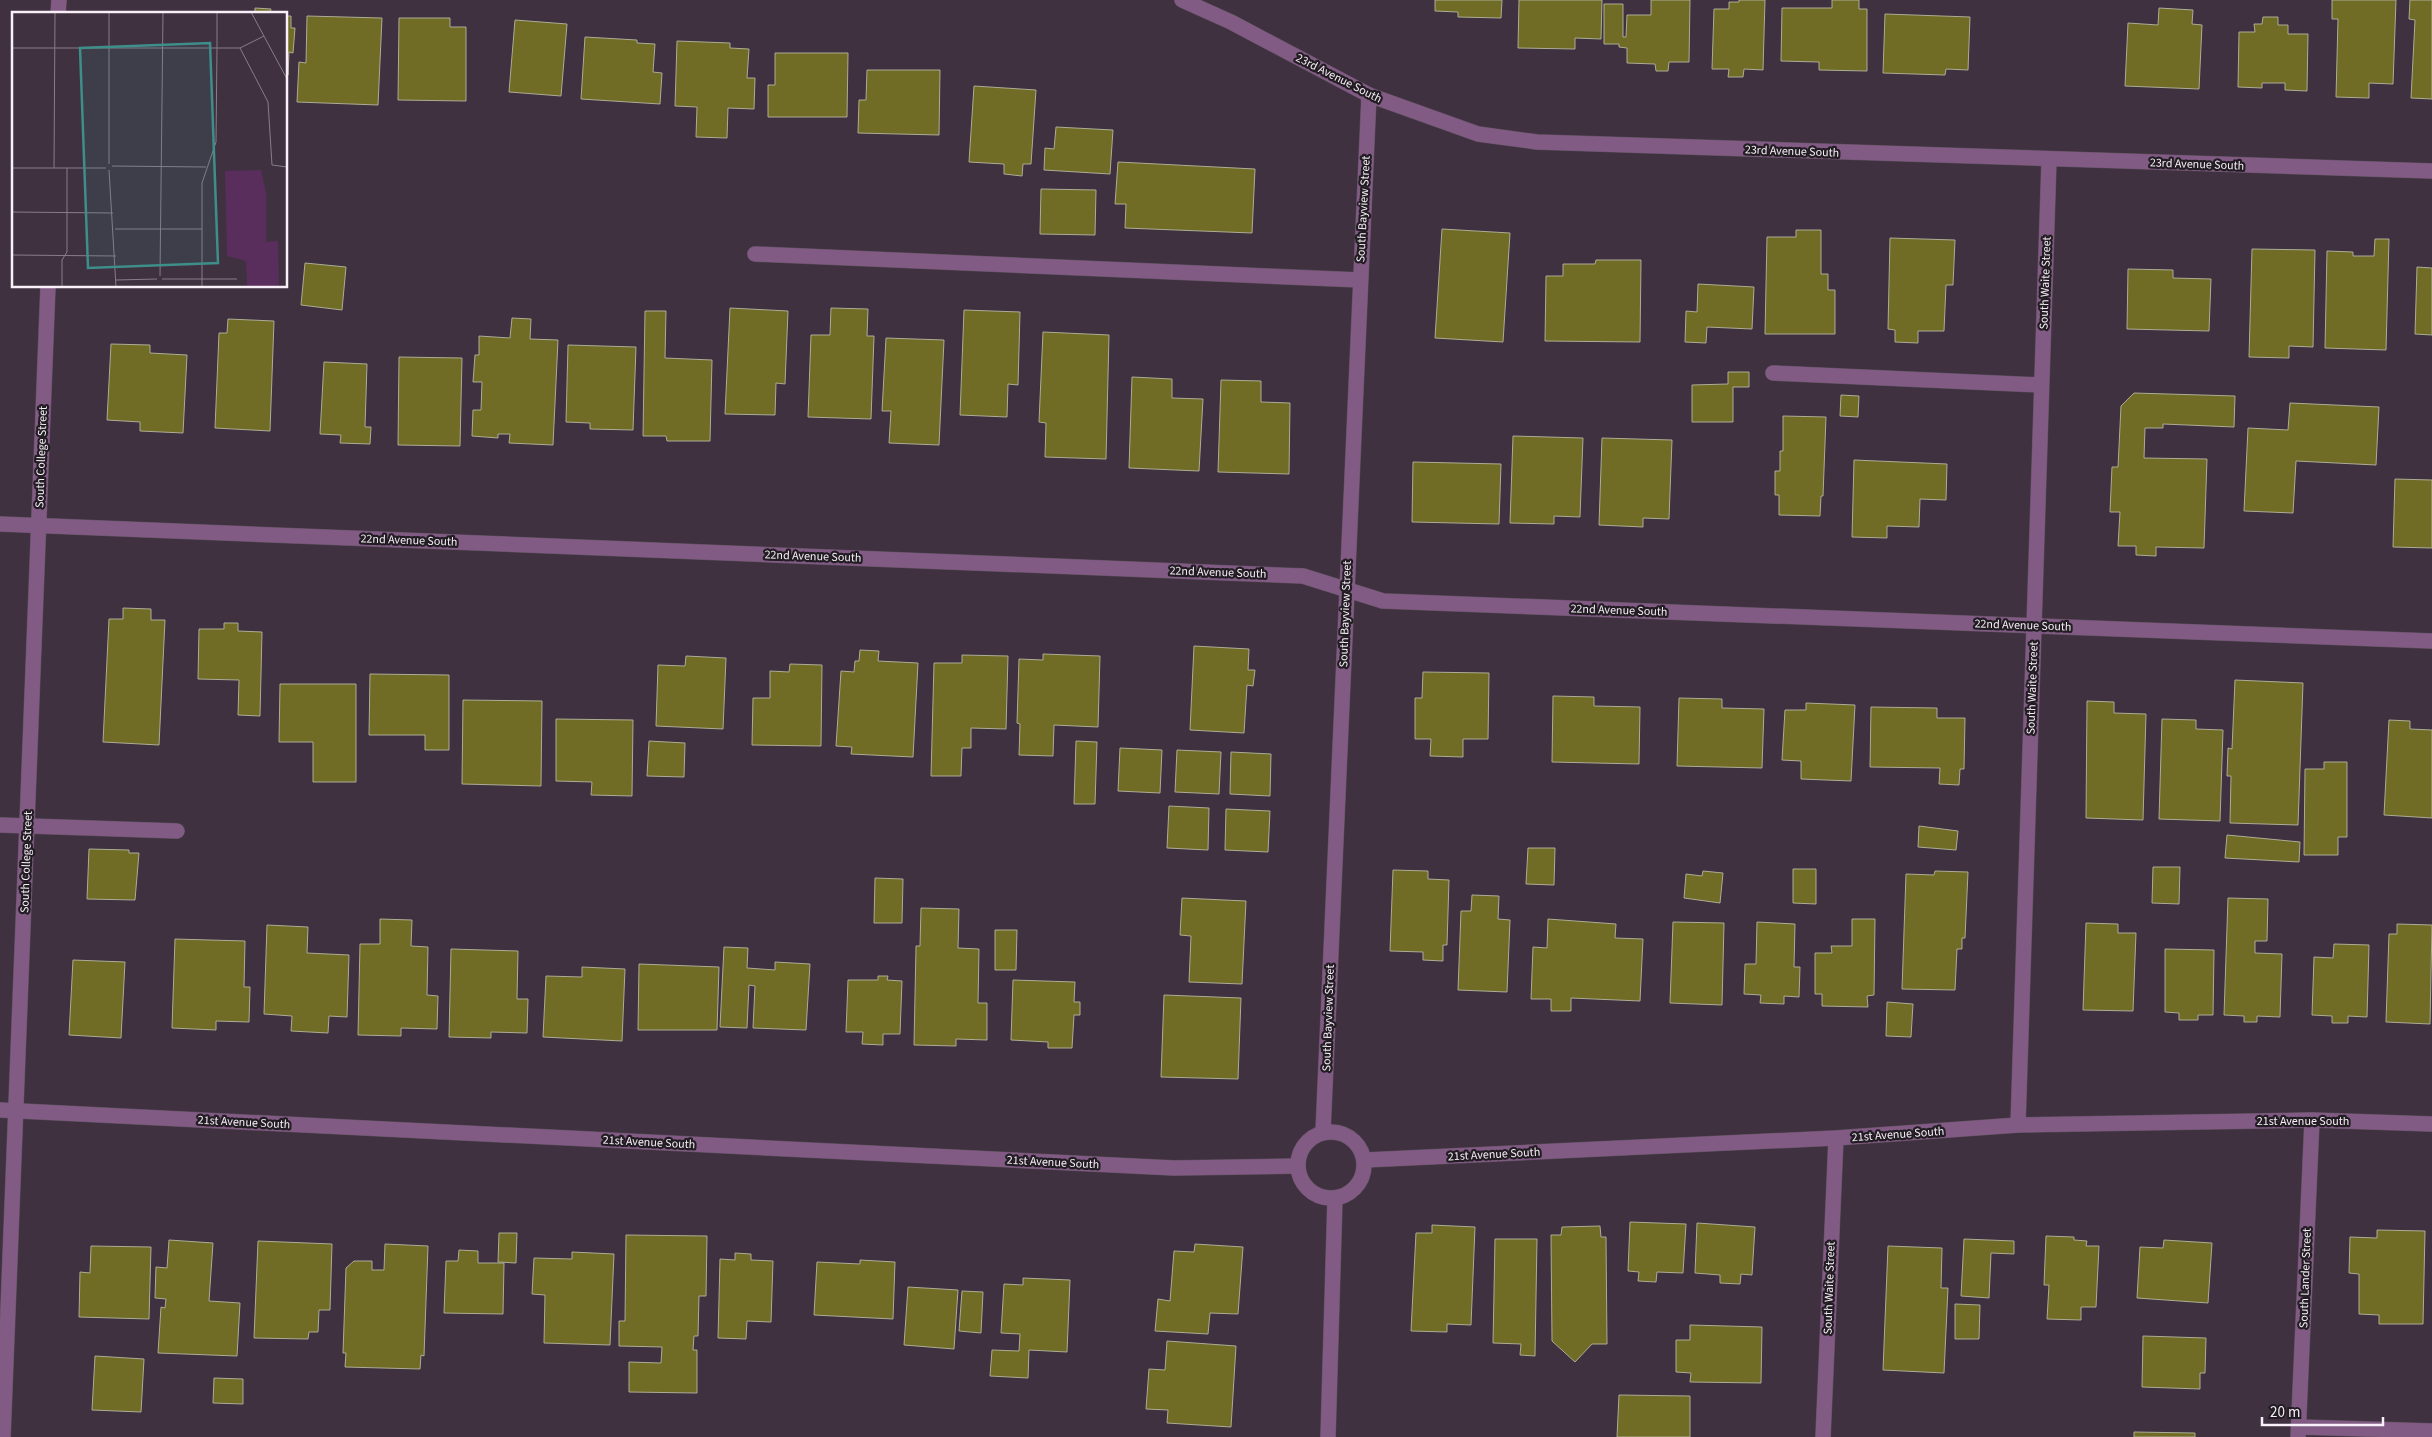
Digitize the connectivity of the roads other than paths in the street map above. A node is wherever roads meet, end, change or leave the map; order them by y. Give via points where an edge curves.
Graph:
1 (1182, 0) edge
2 (1369, 95) junction
3 (2049, 160) junction
4 (2432, 171) edge
5 (755, 254) dead end
6 (1360, 280) junction
7 (48, 288) edge
8 (1774, 373) dead end
9 (2042, 385) junction
10 (0, 524) edge
11 (39, 526) junction
12 (1346, 588) junction
13 (2034, 625) junction
14 (2432, 641) edge
15 (0, 826) edge
16 (27, 826) junction
17 (177, 831) dead end
18 (0, 1110) edge
19 (16, 1111) junction
20 (2312, 1120) junction
21 (2432, 1124) edge
22 (2018, 1125) junction
23 (1323, 1132) junction
24 (1836, 1138) junction
25 (1365, 1160) junction
26 (1298, 1166) junction
27 (1335, 1198) junction
28 (2432, 1431) edge
29 (2298, 1432) edge
30 (3, 1437) edge
31 (1328, 1437) edge
32 (1823, 1437) edge

1 - 2 street, 23rd Avenue South via 1231,22
2 - 3 street, 23rd Avenue South via 1478,134 1537,142
2 - 6 street, South Bayview Street
3 - 4 street, 23rd Avenue South
3 - 9 street, South Waite Street
5 - 6 street
6 - 12 street, South Bayview Street
7 - 11 street, South College Street
8 - 9 street
9 - 13 street, South Waite Street
10 - 11 street, 22nd Avenue South
11 - 12 street, 22nd Avenue South via 1303,576
11 - 16 street, South College Street
12 - 13 street, 22nd Avenue South via 1384,601
12 - 23 street, South Bayview Street
13 - 14 street, 22nd Avenue South
13 - 22 street, South Waite Street
15 - 16 street
16 - 17 street
16 - 19 street, South College Street
18 - 19 street, 21st Avenue South
19 - 26 street, 21st Avenue South via 1174,1168
19 - 30 street, South College Street
20 - 21 street, 21st Avenue South
20 - 22 street, 21st Avenue South
20 - 29 street, South Lander Street
22 - 24 street, 21st Avenue South
23 - 25 street via 1345,1134 1361,1149
23 - 26 street via 1304,1145
24 - 25 street, 21st Avenue South
24 - 32 street, South Waite Street
25 - 27 street via 1361,1181 1355,1190
26 - 27 street via 1300,1178 1310,1191 1324,1198
27 - 31 street
28 - 29 street

